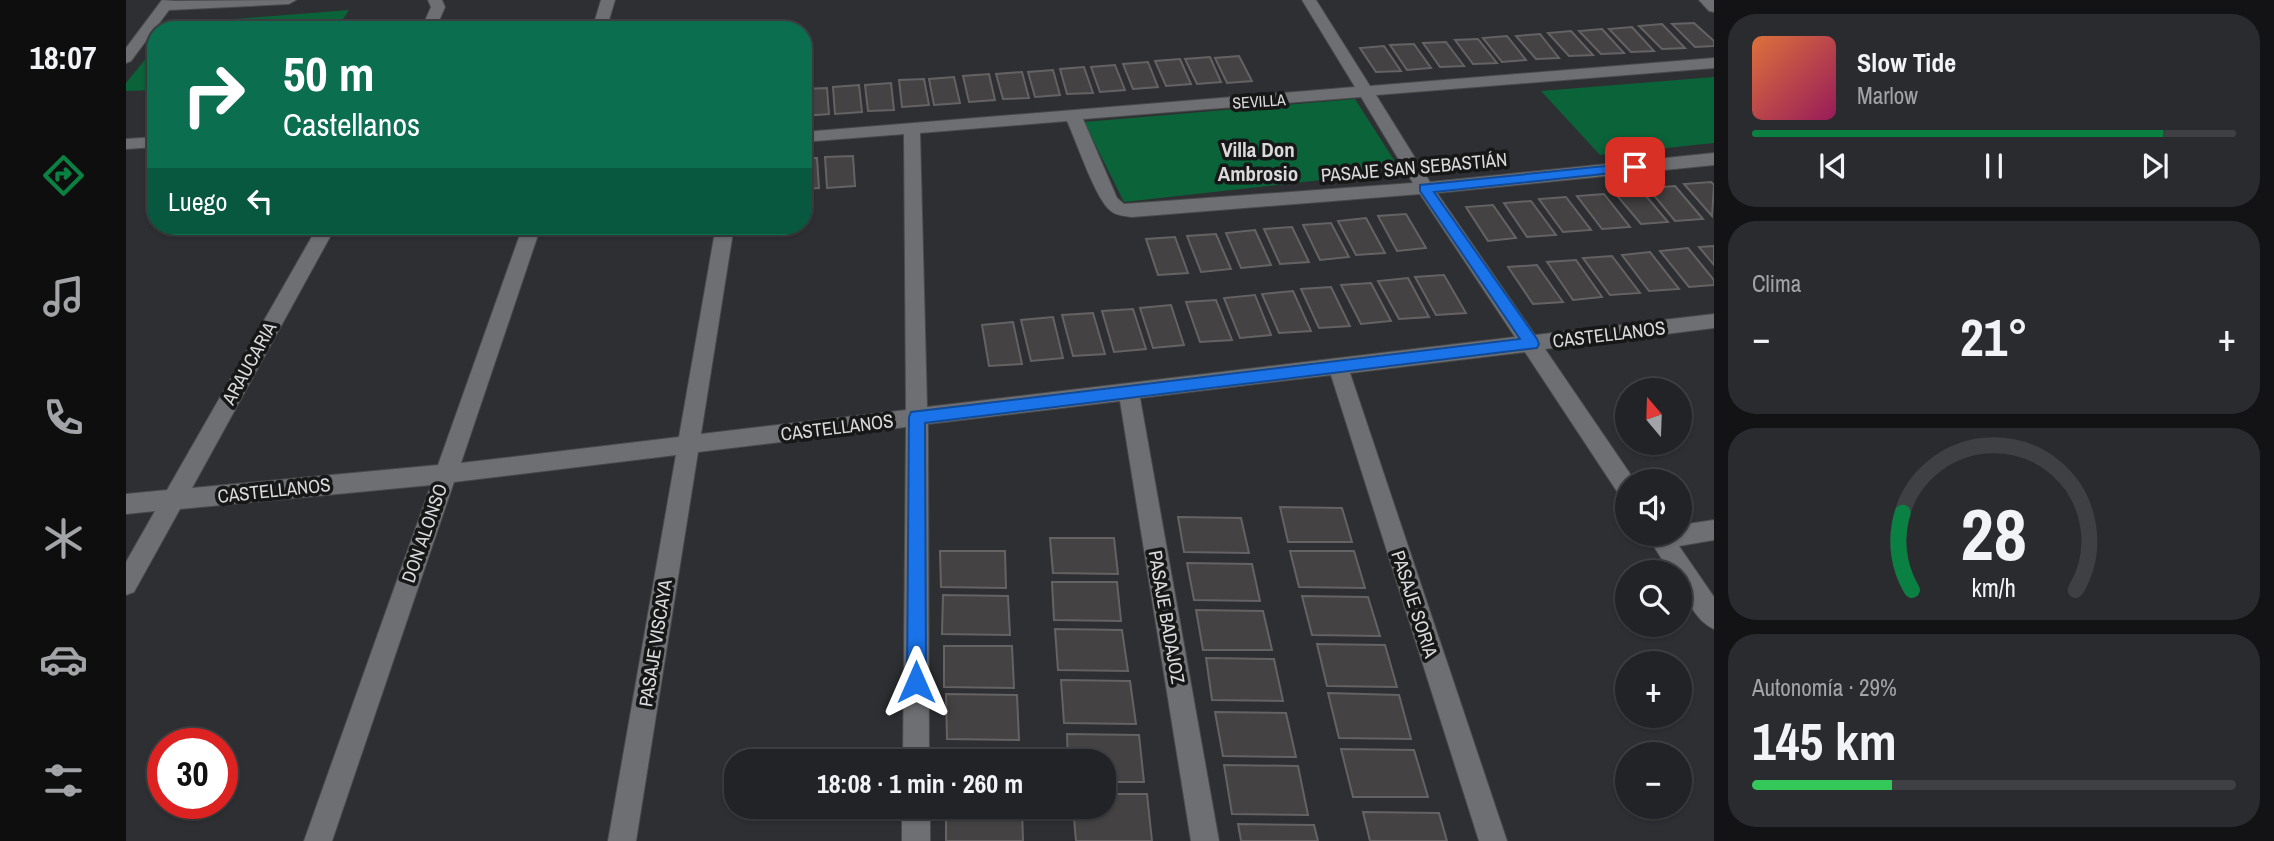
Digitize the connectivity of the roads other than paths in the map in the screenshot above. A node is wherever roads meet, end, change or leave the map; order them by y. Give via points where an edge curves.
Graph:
1 (289, 0) edge
2 (435, 0) edge
3 (608, 0) edge
4 (1310, 0) edge
5 (1706, 0) edge
6 (200, 2) edge
7 (167, 3) edge
8 (1714, 8) edge
9 (154, 21) edge
10 (432, 21) edge
11 (601, 21) edge
12 (147, 30) edge
13 (126, 58) edge
14 (1714, 64) edge
15 (1366, 93) junction
16 (1073, 115) junction
17 (912, 128) junction
18 (812, 136) edge
19 (147, 143) edge
20 (126, 144) edge
21 (1714, 159) edge
22 (1425, 188) junction
23 (322, 235) edge
24 (529, 235) edge
25 (723, 235) edge
26 (1714, 321) edge
27 (1531, 344) junction
28 (1338, 368) junction
29 (1129, 392) junction
30 (917, 417) junction
31 (688, 444) junction
32 (1615, 470) edge
33 (444, 474) junction
34 (172, 500) junction
35 (126, 504) edge
36 (1714, 530) edge
37 (1692, 532) edge
38 (1665, 546) edge
39 (126, 584) edge
40 (1714, 617) edge
41 (916, 749) edge
42 (916, 819) edge
43 (318, 841) edge
44 (622, 841) edge
45 (916, 841) edge
46 (1205, 841) edge
47 (1493, 841) edge

1 - 6 street
2 - 10 street via 438,7
3 - 11 street
4 - 15 street
5 - 8 street
6 - 7 street
7 - 9 street
12 - 13 street
14 - 15 street, SEVILLA
15 - 16 street, SEVILLA
15 - 22 street
16 - 17 street, SEVILLA
16 - 22 street, PASAJE SAN SEBASTIÁN via 1110,201 1119,209
17 - 18 street, SEVILLA
17 - 30 street
19 - 20 street
21 - 22 street, PASAJE SAN SEBASTIÁN
22 - 27 street
23 - 34 street, ARAUCARIA
24 - 33 street, DON ALONSO
25 - 31 street, PASAJE VISCAYA
26 - 27 street, CASTELLANOS
27 - 28 street, CASTELLANOS
27 - 32 street
28 - 29 street, CASTELLANOS
28 - 47 street, PASAJE SORIA
29 - 30 street, CASTELLANOS
29 - 46 street, PASAJE BADAJOZ
30 - 31 street, CASTELLANOS
30 - 41 street
31 - 33 street, CASTELLANOS
31 - 44 street, PASAJE VISCAYA
33 - 34 street, CASTELLANOS
33 - 43 street, DON ALONSO
34 - 35 street, CASTELLANOS
34 - 39 street, ARAUCARIA
36 - 37 street
38 - 40 street
42 - 45 street

